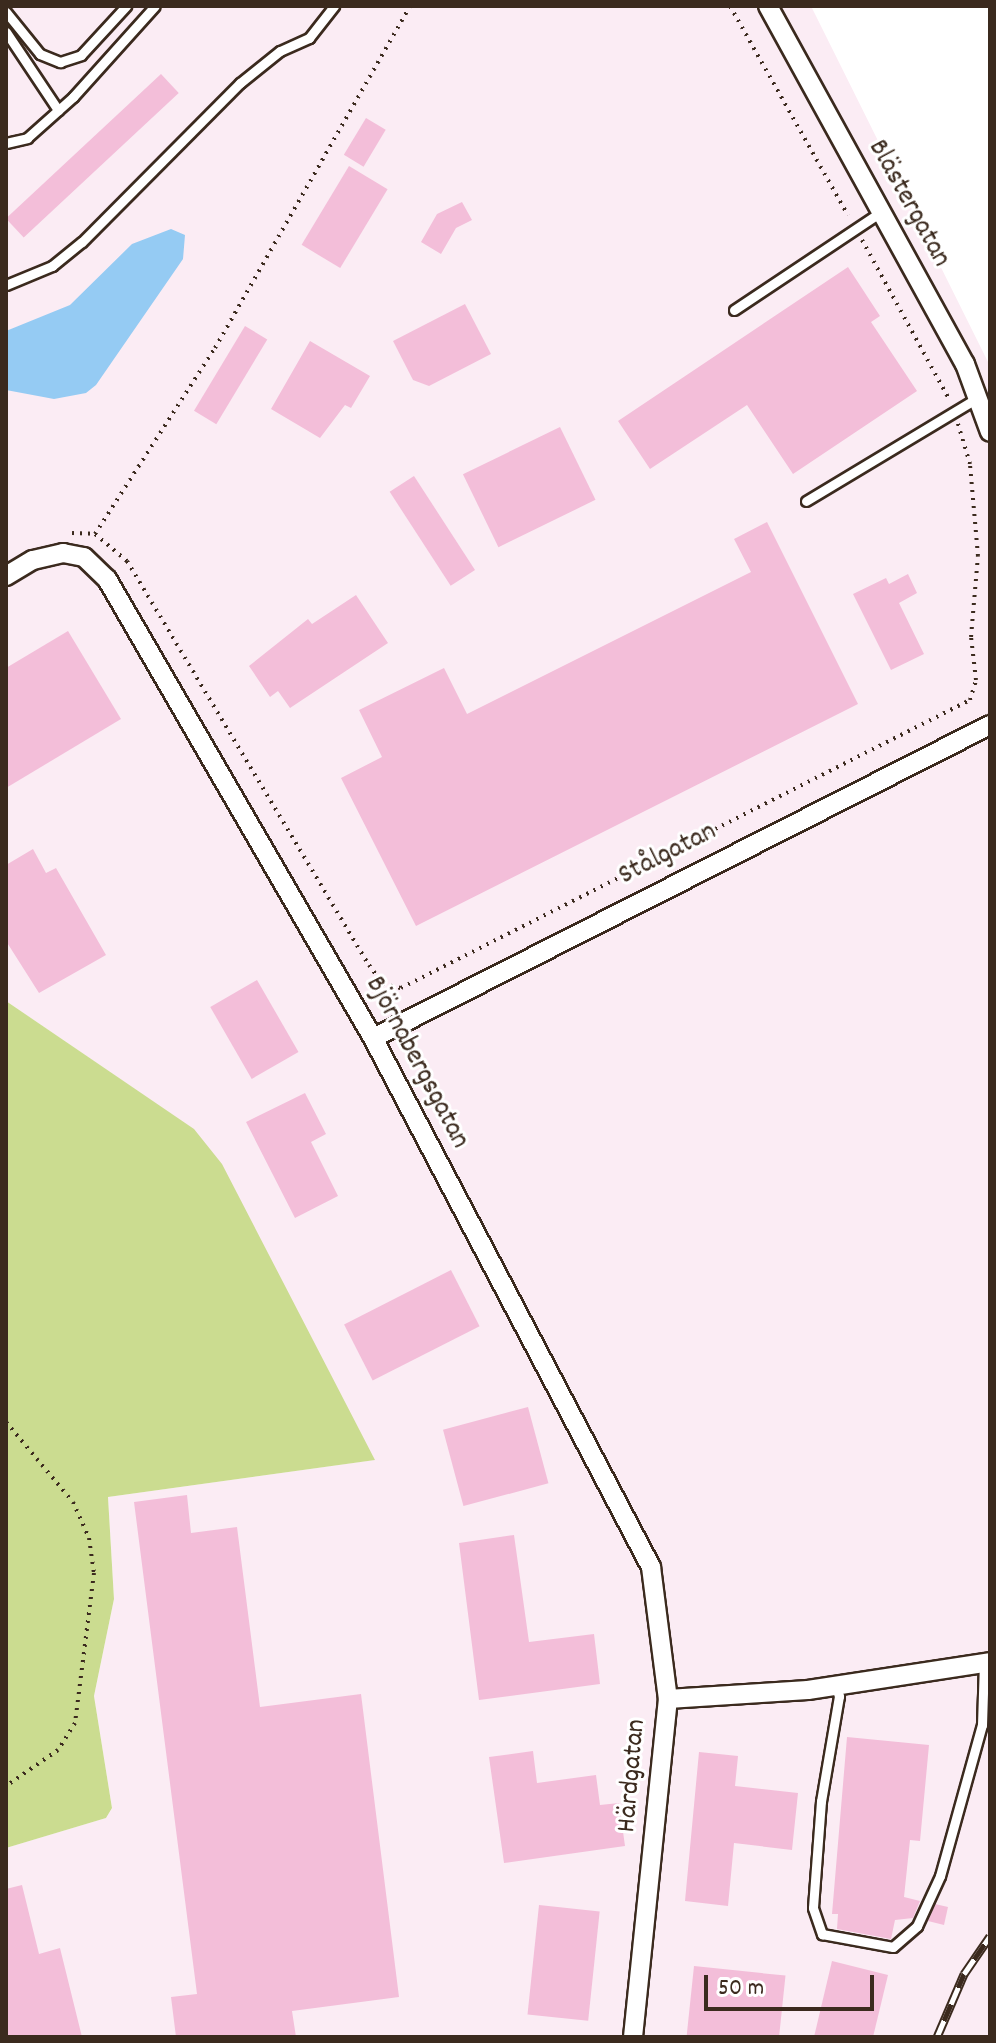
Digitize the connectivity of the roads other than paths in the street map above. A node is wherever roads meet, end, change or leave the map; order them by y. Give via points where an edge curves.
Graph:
1 (126, 6) edge
2 (155, 6) edge
3 (334, 6) edge
4 (768, 6) edge
5 (6, 12) edge
6 (6, 32) edge
7 (58, 110) junction
8 (6, 143) edge
9 (881, 212) junction
10 (6, 285) edge
11 (734, 310) dead end
12 (979, 397) junction
13 (990, 432) edge
14 (806, 501) dead end
15 (6, 576) edge
16 (990, 725) edge
17 (373, 1038) junction
18 (987, 1662) edge
19 (835, 1685) junction
20 (668, 1699) junction
21 (633, 2037) edge

1 - 5 lane via 81,55 60,62 40,54
2 - 7 lane
3 - 10 lane via 309,38 280,51 240,83 82,242 52,266
4 - 9 street, Blästergatan
6 - 7 lane
7 - 8 lane via 27,138
9 - 11 lane
9 - 12 street, Blästergatan
12 - 13 street, Blästergatan
12 - 14 lane
15 - 17 street, Björnabergsgatan via 33,560 63,553 84,557 107,579
16 - 17 street, Stålgatan
17 - 20 street, Björnabergsgatan via 651,1567
18 - 19 street, Härdgatan
18 - 19 lane via 982,1725 940,1876 917,1926 893,1947 835,1941 822,1934 815,1917 814,1867 839,1696
19 - 20 street, Härdgatan
20 - 21 street, Härdgatan

